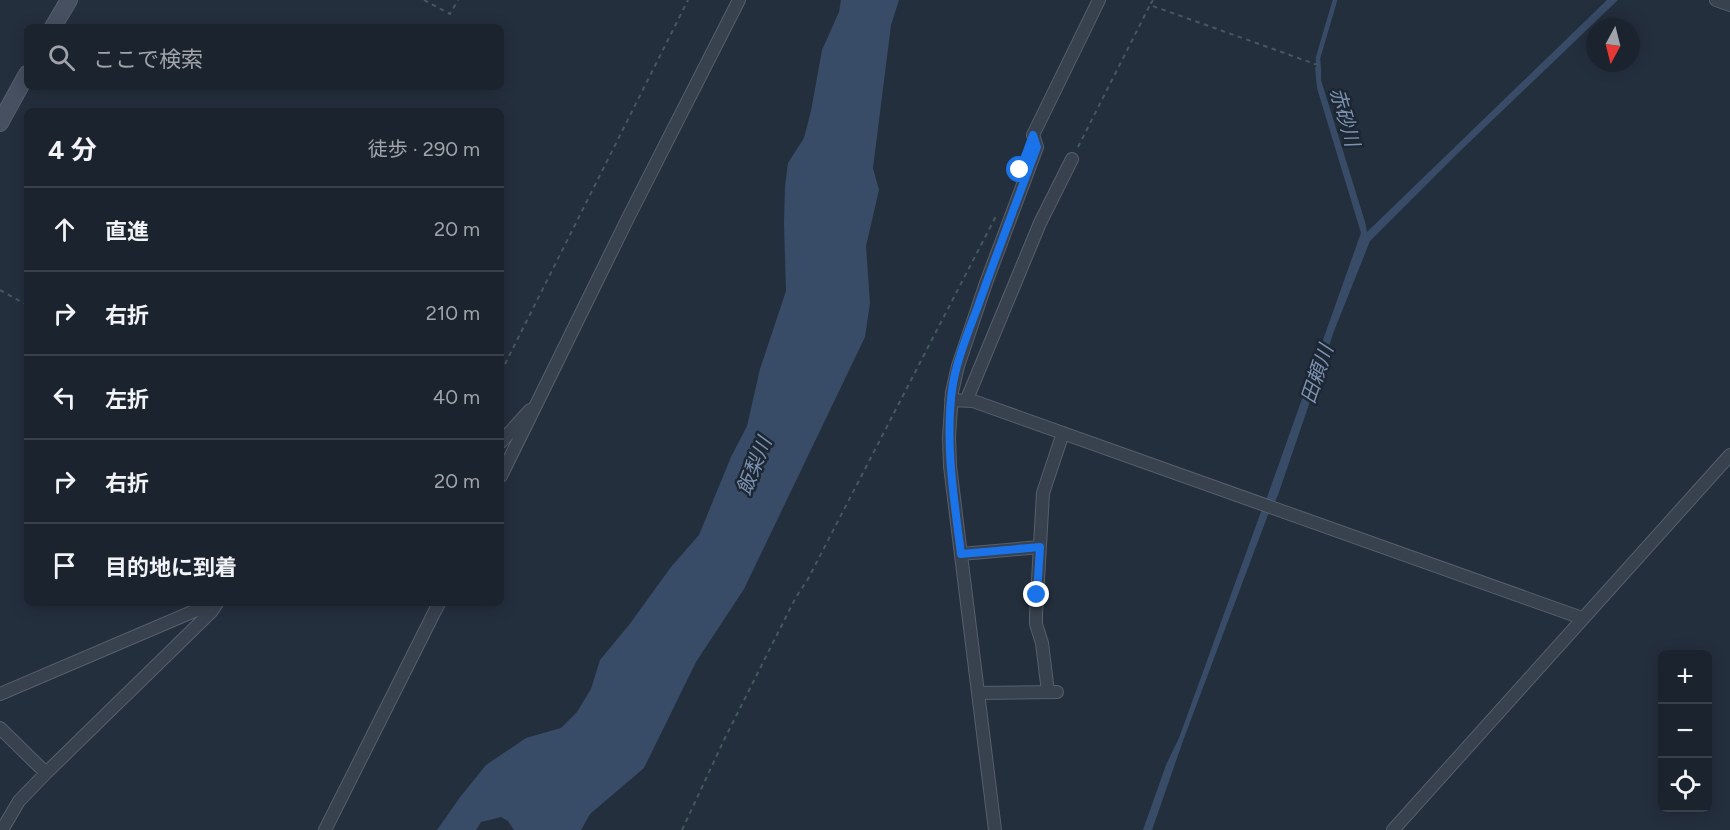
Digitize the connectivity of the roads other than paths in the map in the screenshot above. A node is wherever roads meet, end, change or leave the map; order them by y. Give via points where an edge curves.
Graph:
1 (69, 0) edge
2 (739, 0) edge
3 (1099, 0) edge
4 (1716, 0) edge
5 (1730, 5) edge
6 (55, 24) edge
7 (24, 79) edge
8 (0, 123) edge
9 (1072, 159) road end
10 (540, 398) junction
11 (967, 399) junction
12 (951, 400) junction
13 (1063, 433) junction
14 (504, 439) edge
15 (1730, 455) edge
16 (504, 470) edge
17 (1040, 547) junction
18 (961, 554) junction
19 (208, 606) edge
20 (214, 606) edge
21 (437, 606) edge
22 (1582, 618) junction
23 (978, 693) junction
24 (0, 694) edge
25 (0, 728) edge
26 (46, 773) junction
27 (2, 830) edge
28 (325, 830) edge
29 (995, 830) edge
30 (1393, 830) edge

1 - 6 street
2 - 10 street
3 - 12 street via 1033,135 1037,147 962,353
4 - 5 street
7 - 8 street
9 - 11 street via 1040,223
10 - 14 street
10 - 16 street
11 - 12 street
11 - 13 street
12 - 18 street via 950,466
13 - 17 street via 1043,493
13 - 22 street
15 - 22 street
17 - 18 street
17 - 23 street via 1036,624 1053,692
18 - 23 street
19 - 24 street
20 - 26 street
21 - 28 street
22 - 30 street
23 - 29 street
25 - 26 street
26 - 27 street via 19,801

